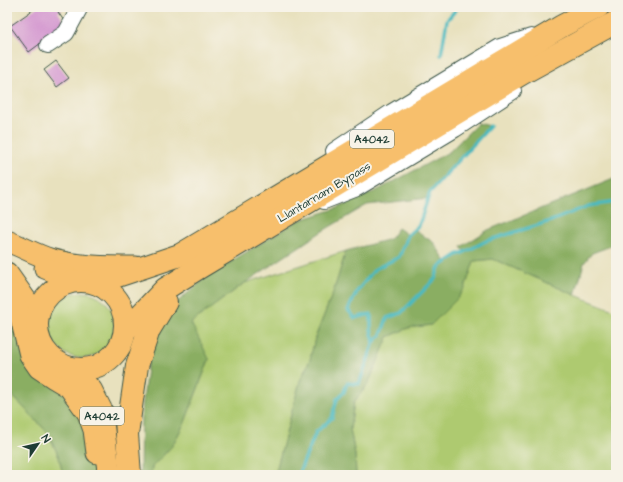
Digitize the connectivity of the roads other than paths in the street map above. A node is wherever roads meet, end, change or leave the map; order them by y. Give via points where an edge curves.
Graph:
1 (80, 7) edge
2 (598, 7) edge
3 (616, 22) edge
4 (48, 45) dead end
5 (7, 241) edge
6 (145, 267) junction
7 (197, 269) junction
8 (7, 273) edge
9 (86, 282) junction
10 (7, 289) edge
11 (38, 317) junction
12 (122, 339) junction
13 (70, 368) junction
14 (127, 434) junction
15 (100, 475) edge
16 (109, 475) edge
17 (130, 475) edge

1 - 4 lane via 66,33
2 - 6 highway, Llantarnam Bypass / A4042 via 562,26 180,255
3 - 7 highway, Llantarnam Bypass / A4042 via 523,73
5 - 6 main road via 68,264
5 - 9 main road via 35,263
6 - 9 highway, Llantarnam Bypass / A4042
7 - 12 highway, Llantarnam Bypass / A4042 via 165,290
7 - 14 highway, A4042 via 166,302 149,330 137,366
8 - 11 main road
9 - 11 highway via 62,285 51,293 42,304
9 - 12 highway via 109,290 119,301 125,315
10 - 15 main road via 20,314 30,354 39,368 70,387 88,413 94,430
11 - 13 highway via 41,343 58,363
12 - 13 highway via 109,359 97,366 84,369
12 - 14 highway, A4042
13 - 16 highway, A4042 via 91,390 101,410
14 - 17 highway, A4042

